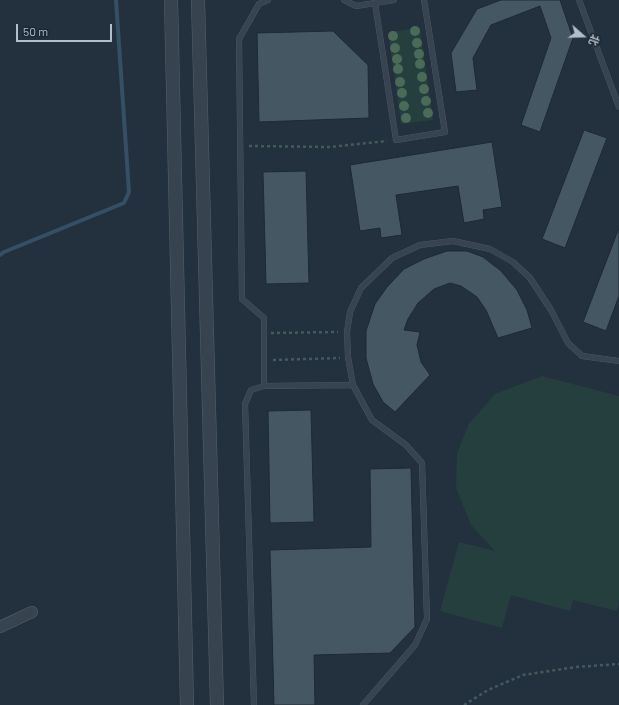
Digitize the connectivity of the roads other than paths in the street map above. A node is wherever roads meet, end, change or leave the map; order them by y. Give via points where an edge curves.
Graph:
1 (171, 0) edge
2 (198, 0) edge
3 (268, 0) edge
4 (344, 0) edge
5 (394, 0) edge
6 (424, 0) edge
7 (580, 0) edge
8 (375, 3) junction
9 (619, 107) edge
10 (619, 361) edge
11 (353, 385) junction
12 (264, 386) junction
13 (32, 612) dead end
14 (0, 627) edge
15 (187, 705) edge
16 (217, 705) edge
17 (254, 705) edge
18 (362, 705) edge

1 - 15 street
2 - 16 street
3 - 12 lane via 259,4 239,39 242,299 264,318
4 - 8 lane via 356,6
5 - 8 lane
6 - 8 lane via 445,132 396,140
7 - 9 lane
10 - 11 lane via 582,356 568,343 530,278 512,262 490,249 453,241 420,245 392,258 361,288 350,312 347,332
11 - 12 lane
11 - 18 lane via 372,420 406,445 422,463 427,619 416,645
12 - 17 lane via 251,390 246,404
13 - 14 street

